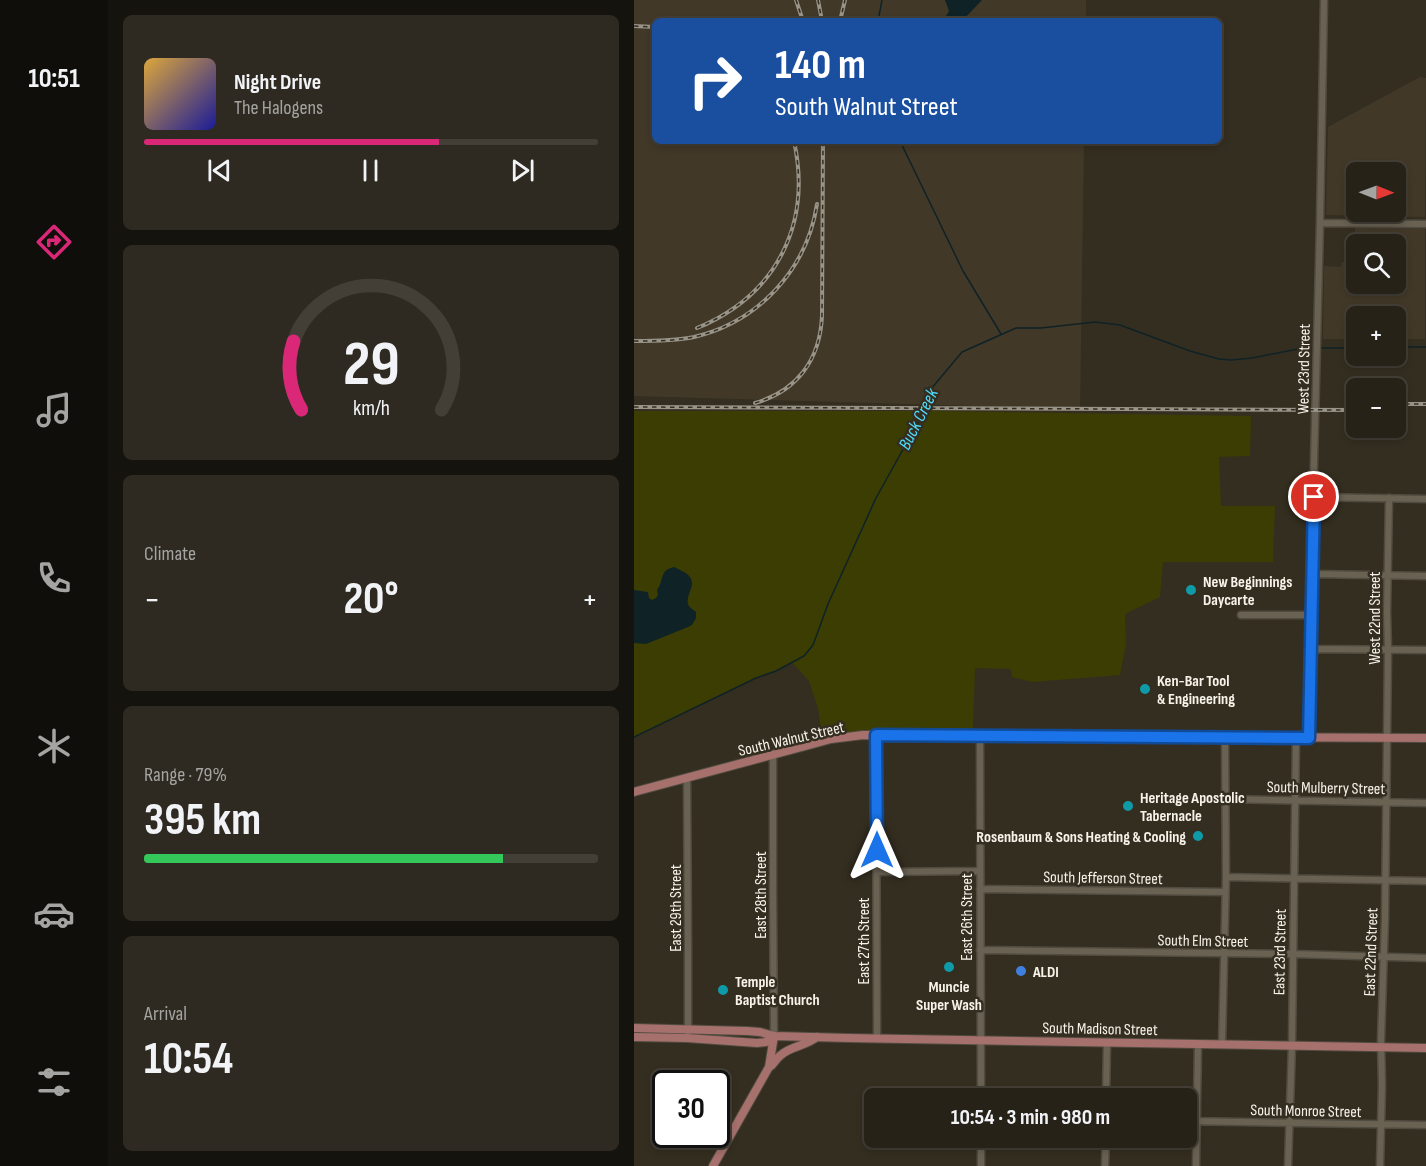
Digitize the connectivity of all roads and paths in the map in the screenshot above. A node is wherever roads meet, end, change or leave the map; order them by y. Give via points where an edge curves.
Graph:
1 (1324, 0) edge
2 (1321, 223) junction
3 (1426, 224) edge
4 (1314, 497) junction
5 (1389, 498) junction
6 (1426, 499) edge
7 (1312, 574) junction
8 (1388, 575) junction
9 (1426, 576) edge
10 (1241, 615) dead end
11 (1312, 615) junction
12 (1311, 649) junction
13 (1388, 650) junction
14 (1426, 650) edge
15 (876, 735) junction
16 (980, 735) junction
17 (1225, 738) junction
18 (1296, 738) junction
19 (1309, 738) junction
20 (1387, 738) junction
21 (1426, 738) edge
22 (774, 754) junction
23 (687, 778) junction
24 (634, 792) edge
25 (1225, 799) junction
26 (1295, 800) junction
27 (1386, 802) junction
28 (1426, 803) edge
29 (980, 871) junction
30 (877, 872) junction
31 (1226, 877) junction
32 (1294, 879) junction
33 (1385, 880) junction
34 (1426, 881) edge
35 (980, 889) junction
36 (1225, 892) junction
37 (980, 950) junction
38 (1224, 954) junction
39 (1293, 954) junction
40 (1383, 957) junction
41 (1426, 958) edge
42 (634, 1028) edge
43 (688, 1034) junction
44 (774, 1036) junction
45 (634, 1037) edge
46 (817, 1037) junction
47 (877, 1038) junction
48 (980, 1040) junction
49 (1107, 1042) junction
50 (1198, 1044) junction
51 (1222, 1044) junction
52 (1292, 1045) junction
53 (1381, 1047) junction
54 (1426, 1048) edge
55 (769, 1067) junction
56 (980, 1088) edge
57 (1106, 1088) edge
58 (1197, 1122) joint
59 (1289, 1123) junction
60 (1381, 1124) junction
61 (1426, 1125) edge
62 (981, 1148) edge
63 (1106, 1148) edge
64 (1196, 1148) edge
65 (713, 1166) edge
66 (981, 1166) edge
67 (1105, 1166) edge
68 (1196, 1166) edge
69 (1288, 1166) edge
70 (1380, 1166) edge

1 - 2 street, West 23rd Street
2 - 3 street
2 - 4 street, West 23rd Street
4 - 5 street
4 - 7 street, West 23rd Street
5 - 6 street
5 - 8 street, West 22nd Street
7 - 8 street
7 - 11 street, West 23rd Street
8 - 9 street
8 - 13 street, West 22nd Street
10 - 11 street
11 - 12 street, West 23rd Street
12 - 13 street
12 - 19 street, West 23rd Street
13 - 14 street
13 - 20 street, West 22nd Street
15 - 16 main road, South Walnut Street
15 - 22 main road, South Walnut Street via 831,740
15 - 30 street, East 27th Street
16 - 17 main road, South Walnut Street
16 - 29 street, East 26th Street
17 - 18 main road, South Walnut Street
17 - 25 street
18 - 19 main road, South Walnut Street
18 - 26 street, East 23rd Street
19 - 20 main road, South Walnut Street
20 - 21 main road, South Walnut Street
20 - 27 street, East 22nd Street
22 - 23 main road, South Walnut Street
22 - 44 street, East 28th Street
23 - 24 main road, South Walnut Street
23 - 43 street, East 29th Street
25 - 26 street, South Mulberry Street
25 - 31 street
26 - 27 street, South Mulberry Street
26 - 32 street, East 23rd Street
27 - 28 street, South Mulberry Street
27 - 33 street, East 22nd Street
29 - 30 street
29 - 35 street, East 26th Street
30 - 47 street, East 27th Street
31 - 32 street
31 - 36 street
32 - 33 street
32 - 39 street, East 23rd Street
33 - 34 street
33 - 40 street, East 22nd Street
35 - 36 street, South Jefferson Street
35 - 37 street, East 26th Street
36 - 38 street
37 - 38 street, South Elm Street
37 - 48 street, East 26th Street
38 - 39 street, South Elm Street
38 - 51 street
39 - 40 street, South Elm Street
39 - 52 street, East 23rd Street
40 - 41 street, South Elm Street
40 - 53 street, East 22nd Street
42 - 43 main road, South Madison Street
43 - 44 main road, South Madison Street via 760,1032
43 - 45 main road, South Madison Street
44 - 46 main road, South Madison Street
44 - 55 main road
46 - 47 main road, South Madison Street
46 - 55 main road via 781,1055
47 - 48 main road, South Madison Street
48 - 49 main road, South Madison Street
48 - 56 street, East 26th Street
49 - 50 main road, South Madison Street
49 - 57 street
50 - 51 main road, South Madison Street
50 - 58 street
51 - 52 main road, South Madison Street
52 - 53 main road, South Madison Street
52 - 59 street, East 23rd Street
53 - 54 main road, South Madison Street
53 - 60 street, East 22nd Street
55 - 65 main road
58 - 59 street, South Monroe Street
59 - 60 street, South Monroe Street
59 - 69 street, East 23rd Street
60 - 61 street, South Monroe Street
60 - 70 street, East 22nd Street
62 - 66 street
63 - 67 street
64 - 68 street

